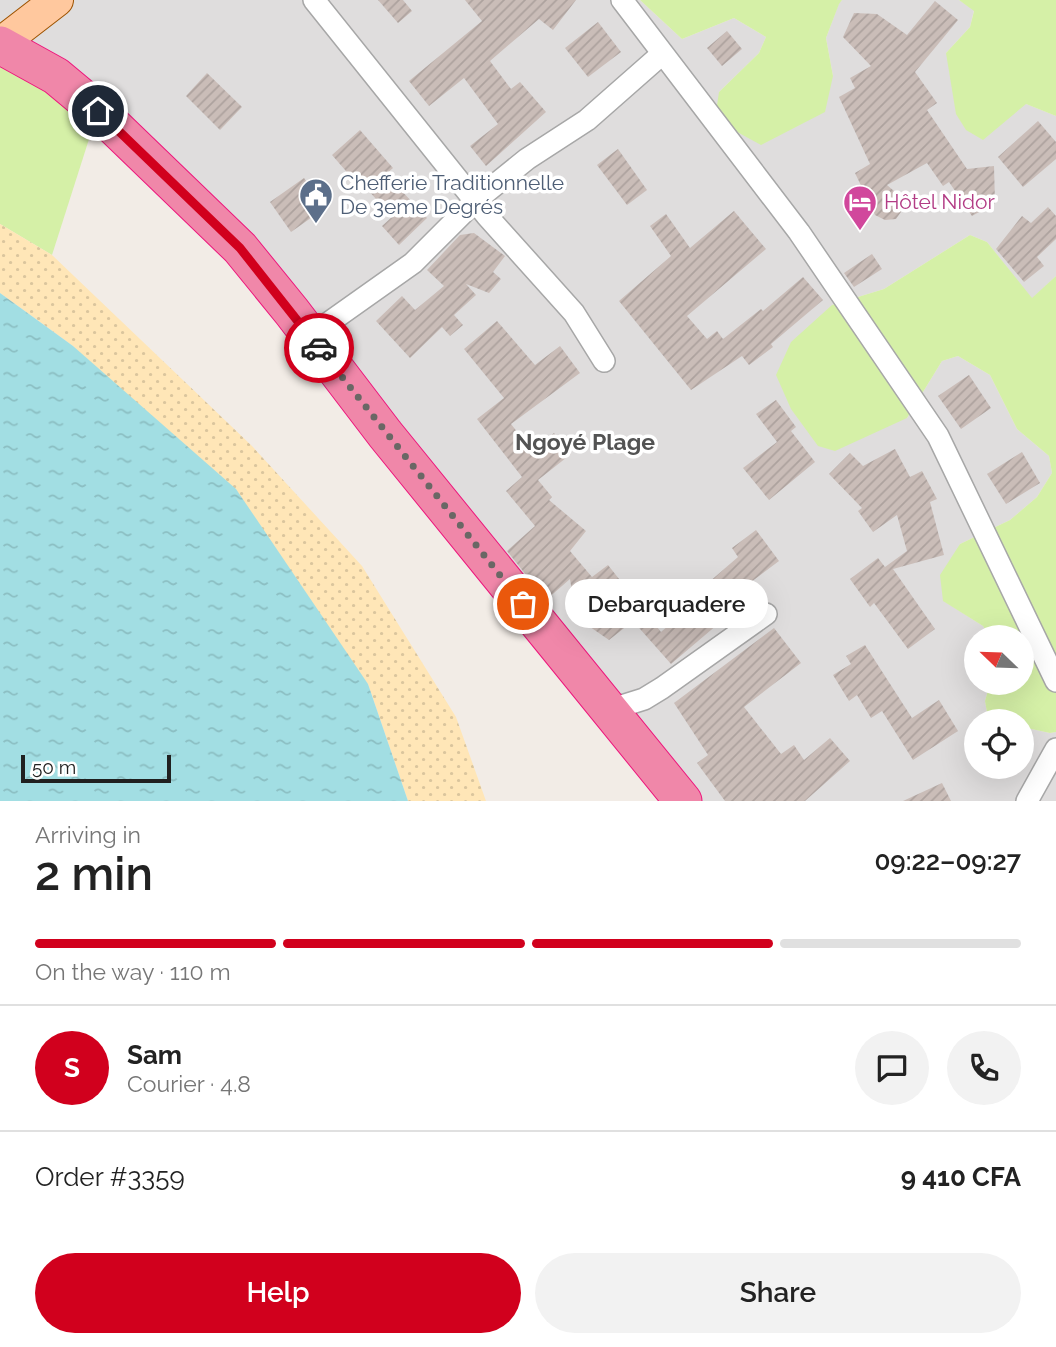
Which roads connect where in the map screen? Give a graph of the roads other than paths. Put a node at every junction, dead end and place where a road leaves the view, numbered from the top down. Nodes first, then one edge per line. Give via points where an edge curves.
1 (57, 0) edge
2 (314, 0) edge
3 (622, 0) edge
4 (0, 45) edge
5 (663, 54) junction
6 (475, 201) junction
7 (310, 336) junction
8 (604, 361) dead end
9 (766, 614) dead end
10 (1056, 681) edge
11 (609, 710) junction
12 (1056, 749) edge
13 (683, 801) edge
14 (1027, 801) edge

1 - 4 main road
2 - 6 street
3 - 5 street
4 - 7 highway via 56,76 98,111 240,248
5 - 6 street via 587,120 527,159
5 - 10 street via 799,232 938,436
6 - 7 street via 413,263
6 - 8 street via 574,313
7 - 11 highway
9 - 11 street via 662,688
11 - 13 highway
12 - 14 street

